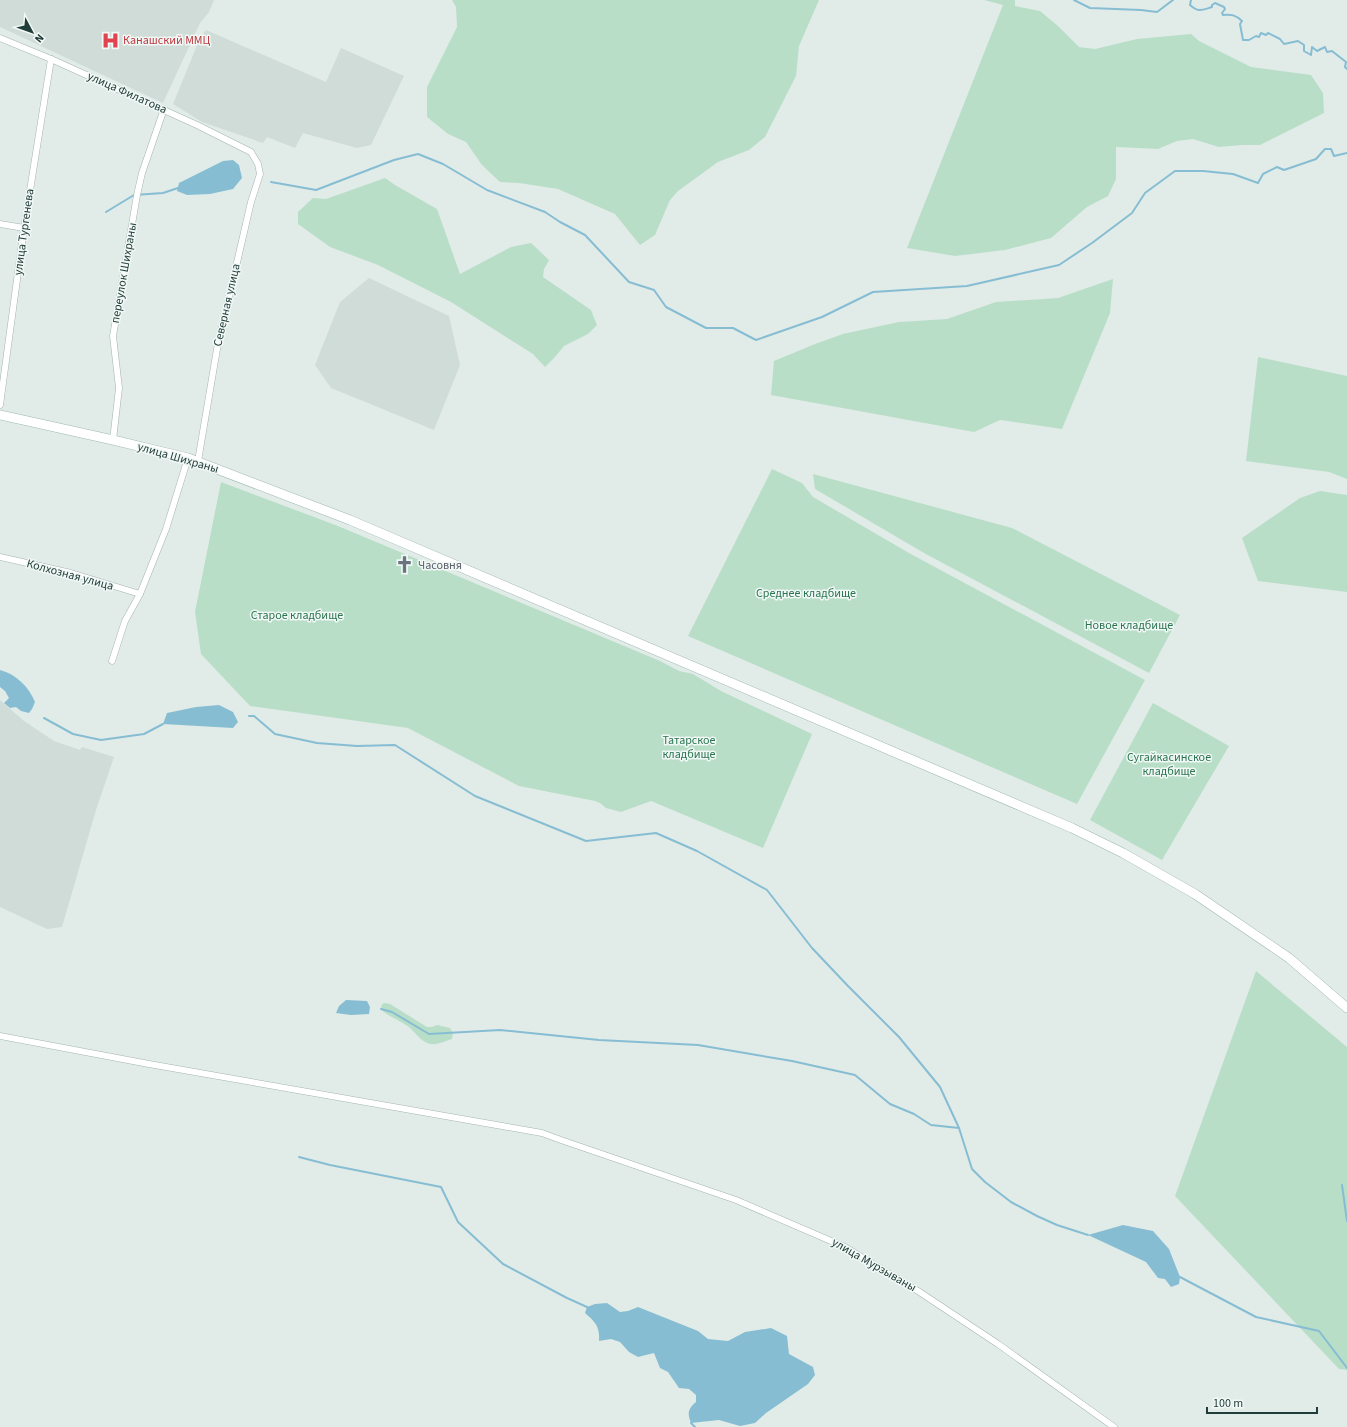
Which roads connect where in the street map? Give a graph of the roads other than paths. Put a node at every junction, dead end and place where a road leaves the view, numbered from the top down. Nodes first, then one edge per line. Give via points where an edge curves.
1 (0, 38) edge
2 (51, 59) junction
3 (164, 109) junction
4 (252, 152) joint
5 (0, 224) edge
6 (24, 228) junction
7 (0, 405) edge
8 (0, 415) edge
9 (113, 440) junction
10 (188, 458) junction
11 (198, 462) junction
12 (0, 557) edge
13 (140, 594) junction
14 (112, 660) dead end
15 (1347, 1008) edge
16 (0, 1036) edge
17 (1114, 1427) edge

1 - 2 street, улица Филатова
2 - 3 street, улица Филатова
2 - 6 street, улица Тургенева
3 - 4 street, улица Филатова
3 - 9 street, переулок Шихраны via 142,172 113,336 119,388
4 - 11 street, Северная улица via 260,174 251,202 217,349
5 - 6 street
6 - 7 street, улица Тургенева
8 - 9 street, улица Шихраны
9 - 10 street, улица Шихраны
10 - 11 street, улица Шихраны
10 - 13 street via 166,529
11 - 15 street, улица Шихраны via 350,520 1072,828 1123,853 1195,894 1266,941
12 - 13 street, Колхозная улица via 71,573
13 - 14 street via 125,621
16 - 17 street, улица Мурзываны via 542,1133 736,1200 845,1247 918,1290

